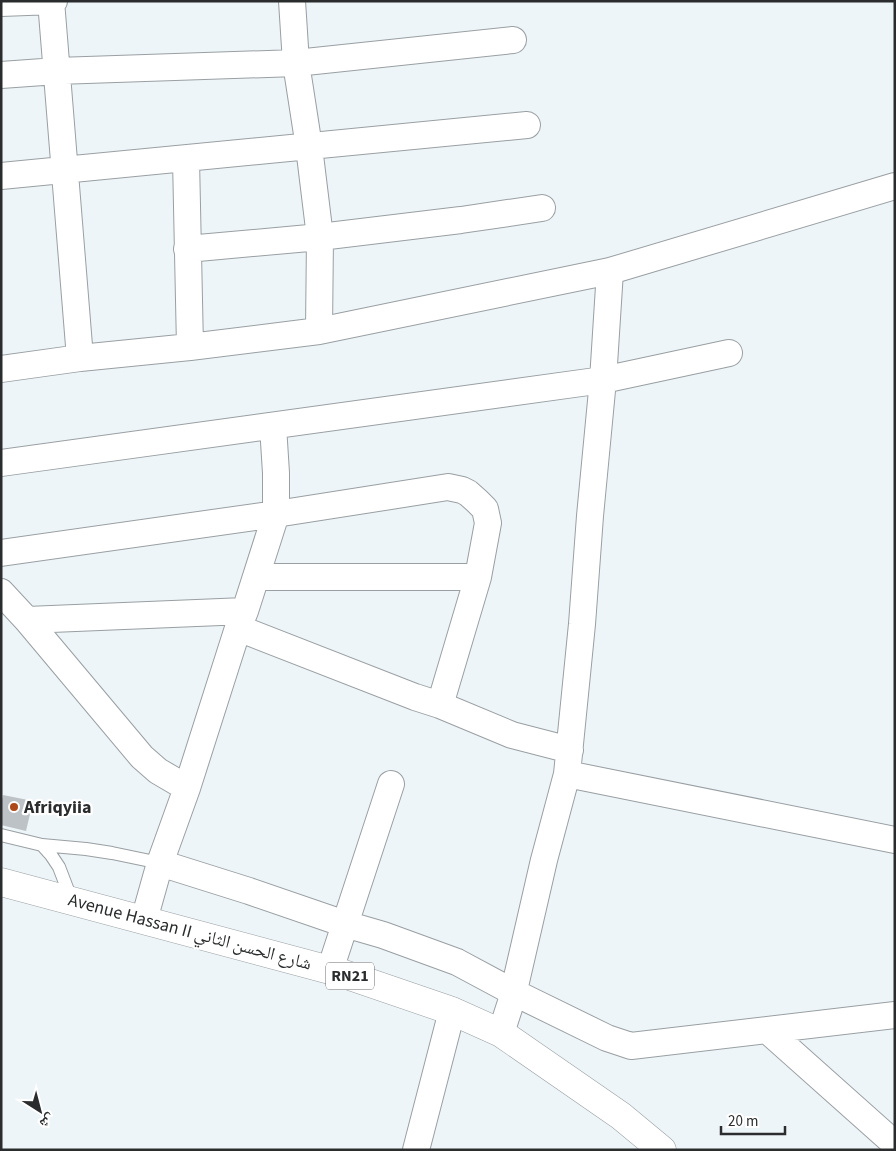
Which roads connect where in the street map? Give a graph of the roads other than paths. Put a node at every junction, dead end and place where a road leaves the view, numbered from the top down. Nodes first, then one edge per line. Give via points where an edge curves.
1 (52, 1) edge
2 (292, 1) edge
3 (1, 3) edge
4 (513, 40) dead end
5 (296, 63) junction
6 (57, 71) junction
7 (1, 75) edge
8 (527, 125) dead end
9 (309, 147) junction
10 (186, 159) junction
11 (65, 171) junction
12 (1, 176) edge
13 (895, 186) edge
14 (542, 208) dead end
15 (320, 237) junction
16 (187, 249) junction
17 (610, 271) junction
18 (319, 331) junction
19 (190, 347) junction
20 (729, 352) dead end
21 (80, 358) junction
22 (1, 369) edge
23 (603, 380) junction
24 (273, 426) junction
25 (1, 463) edge
26 (276, 514) junction
27 (1, 552) edge
28 (256, 577) junction
29 (478, 577) junction
30 (1, 592) edge
31 (242, 619) junction
32 (27, 620) junction
33 (440, 705) junction
34 (568, 762) junction
35 (391, 784) dead end
36 (187, 788) junction
37 (1, 835) edge
38 (895, 840) edge
39 (42, 845) junction
40 (160, 863) junction
41 (1, 882) edge
42 (72, 901) junction
43 (144, 920) junction
44 (345, 924) junction
45 (330, 970) junction
46 (513, 992) junction
47 (452, 1011) junction
48 (895, 1015) edge
49 (767, 1030) junction
50 (501, 1033) junction
51 (895, 1144) edge
52 (416, 1150) edge
53 (662, 1150) edge

1 - 3 street
1 - 6 street
2 - 5 street
4 - 5 street
5 - 6 street
5 - 9 street
6 - 7 street
6 - 11 street
8 - 9 street
9 - 10 street
9 - 15 street
10 - 11 street
10 - 16 street
11 - 12 street
11 - 21 street
13 - 17 street
14 - 15 street
15 - 16 street
15 - 18 street
16 - 19 street
17 - 18 street
17 - 23 street
18 - 19 street
19 - 21 street
20 - 23 street
21 - 22 street
23 - 24 street
23 - 34 street
24 - 25 street
24 - 26 street
26 - 27 street
26 - 28 street
26 - 29 street via 448,487 462,490 485,509 488,523
28 - 29 street
28 - 31 street
29 - 33 street
30 - 32 street
31 - 32 street
31 - 33 street via 415,697
31 - 36 street
32 - 36 street via 142,757
33 - 34 street
34 - 38 street
34 - 46 street
35 - 44 street
36 - 40 street
37 - 39 lane
39 - 40 lane via 94,850
39 - 42 lane via 59,868
40 - 43 street
40 - 44 street
41 - 42 main road, Avenue Hassan II شارع الحسن الثاني / RN21
42 - 43 main road, Avenue Hassan II شارع الحسن الثاني / RN21
43 - 45 main road, Avenue Hassan II شارع الحسن الثاني / RN21
44 - 45 street
44 - 46 street via 457,962
45 - 47 main road, Avenue Hassan II شارع الحسن الثاني / RN21
46 - 49 street via 630,1046
46 - 50 street
47 - 50 main road, Avenue Hassan II شارع الحسن الثاني / RN21
47 - 52 street
48 - 49 street
49 - 51 street
50 - 53 main road, Avenue Hassan II شارع الحسن الثاني / RN21 via 614,1111

